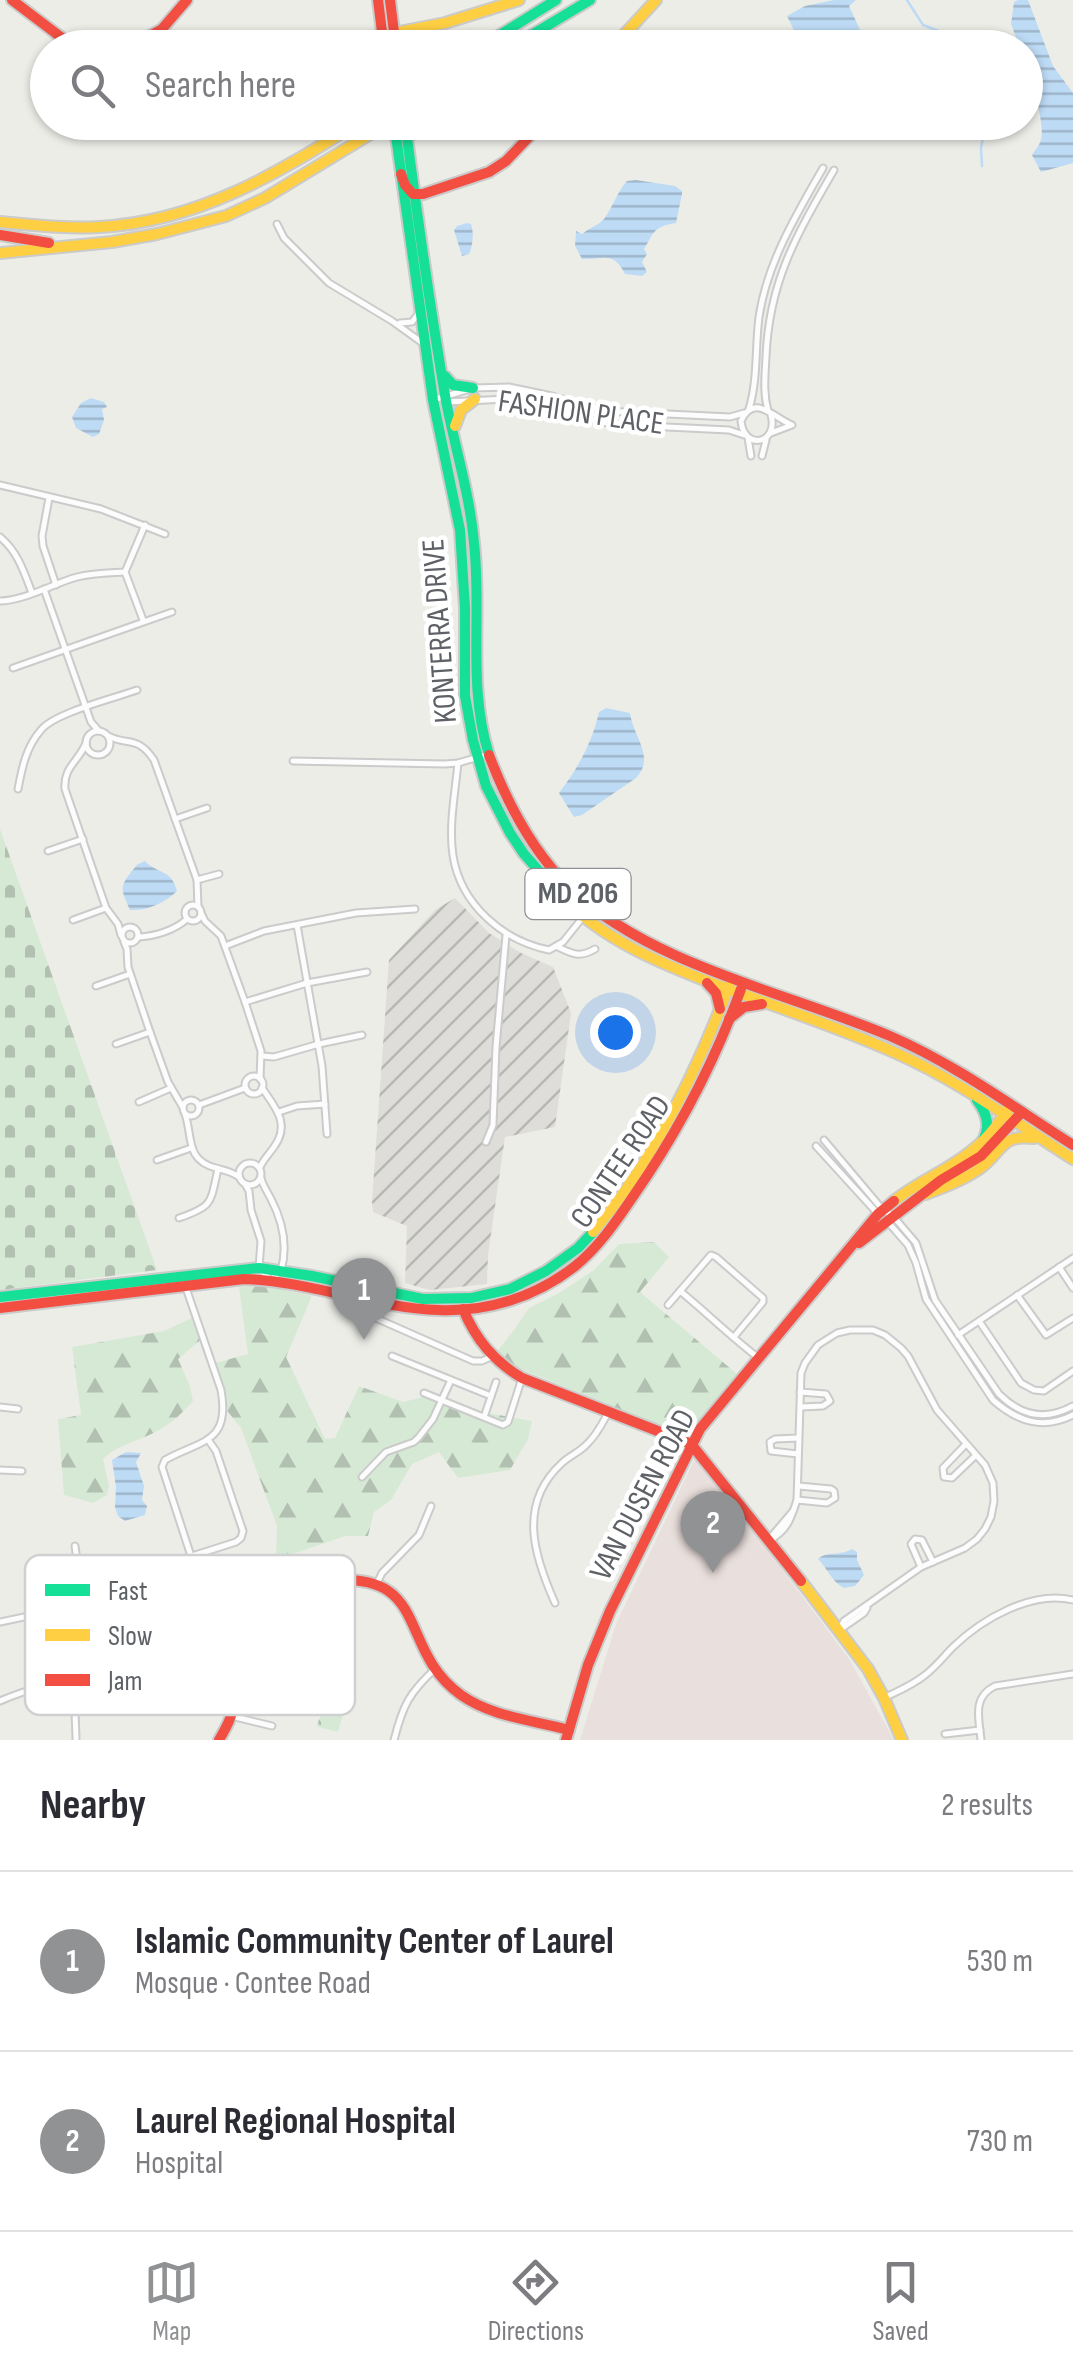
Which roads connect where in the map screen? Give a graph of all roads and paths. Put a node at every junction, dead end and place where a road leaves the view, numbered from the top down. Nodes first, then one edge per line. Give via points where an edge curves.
1 (12, 0) edge
2 (187, 0) edge
3 (378, 0) edge
4 (390, 0) edge
5 (519, 0) edge
6 (556, 0) edge
7 (590, 0) edge
8 (656, 0) edge
9 (52, 30) edge
10 (162, 30) edge
11 (382, 30) edge
12 (394, 30) edge
13 (409, 30) edge
14 (508, 30) edge
15 (540, 30) edge
16 (628, 30) edge
17 (330, 140) edge
18 (362, 140) edge
19 (402, 140) edge
20 (404, 140) edge
21 (526, 140) edge
22 (824, 168) dead end
23 (834, 170) dead end
24 (401, 174) junction
25 (413, 194) junction
26 (0, 222) edge
27 (277, 224) dead end
28 (57, 228) junction
29 (4, 238) edge
30 (68, 246) junction
31 (0, 253) edge
32 (420, 311) junction
33 (392, 321) junction
34 (425, 345) junction
35 (440, 365) junction
36 (474, 394) junction
37 (446, 399) junction
38 (433, 400) junction
39 (747, 411) junction
40 (770, 413) junction
41 (454, 433) junction
42 (769, 435) junction
43 (746, 436) junction
44 (750, 456) dead end
45 (762, 456) dead end
46 (0, 485) edge
47 (49, 498) junction
48 (145, 525) junction
49 (165, 534) dead end
50 (0, 537) edge
51 (125, 572) junction
52 (56, 584) junction
53 (44, 589) junction
54 (32, 594) junction
55 (0, 601) edge
56 (172, 612) dead end
57 (144, 621) junction
58 (65, 650) junction
59 (13, 668) dead end
60 (137, 690) dead end
61 (86, 708) junction
62 (91, 722) junction
63 (99, 731) junction
64 (90, 733) junction
65 (108, 736) junction
66 (116, 740) junction
67 (110, 745) junction
68 (86, 752) junction
69 (483, 755) junction
70 (293, 761) dead end
71 (458, 763) junction
72 (18, 789) dead end
73 (207, 808) dead end
74 (175, 819) junction
75 (83, 839) junction
76 (48, 851) dead end
77 (219, 874) dead end
78 (198, 880) junction
79 (591, 907) junction
80 (106, 908) junction
81 (415, 909) dead end
82 (198, 913) junction
83 (583, 918) junction
84 (187, 919) junction
85 (72, 920) dead end
86 (118, 924) junction
87 (297, 925) junction
88 (128, 927) junction
89 (506, 935) junction
90 (136, 940) junction
91 (124, 942) junction
92 (225, 946) junction
93 (558, 947) junction
94 (594, 950) dead end
95 (368, 972) dead end
96 (130, 974) junction
97 (738, 979) junction
98 (705, 981) junction
99 (307, 984) junction
100 (96, 986) dead end
101 (733, 992) junction
102 (245, 1002) junction
103 (765, 1003) junction
104 (720, 1009) junction
105 (730, 1019) junction
106 (150, 1032) junction
107 (362, 1035) dead end
108 (116, 1044) dead end
109 (318, 1044) junction
110 (262, 1056) junction
111 (257, 1078) junction
112 (171, 1088) junction
113 (245, 1088) junction
114 (262, 1092) junction
115 (973, 1094) junction
116 (178, 1096) junction
117 (188, 1100) junction
118 (139, 1102) dead end
119 (324, 1104) junction
120 (199, 1105) junction
121 (182, 1106) junction
122 (1008, 1110) junction
123 (280, 1112) junction
124 (189, 1115) junction
125 (1019, 1117) junction
126 (328, 1134) dead end
127 (824, 1140) dead end
128 (486, 1142) dead end
129 (1046, 1142) junction
130 (981, 1144) junction
131 (1073, 1145) edge
132 (816, 1146) dead end
133 (191, 1148) junction
134 (1073, 1159) edge
135 (157, 1160) dead end
136 (842, 1160) junction
137 (259, 1164) junction
138 (835, 1166) junction
139 (241, 1167) junction
140 (218, 1169) junction
141 (227, 1170) junction
142 (240, 1178) junction
143 (261, 1178) junction
144 (245, 1184) junction
145 (926, 1194) junction
146 (885, 1215) junction
147 (179, 1218) dead end
148 (1073, 1258) edge
149 (1059, 1267) junction
150 (260, 1268) junction
151 (281, 1271) junction
152 (271, 1280) junction
153 (185, 1285) junction
154 (1073, 1288) edge
155 (680, 1291) junction
156 (1017, 1296) junction
157 (0, 1297) edge
158 (462, 1305) junction
159 (668, 1305) dead end
160 (0, 1308) edge
161 (353, 1308) dead end
162 (484, 1308) junction
163 (979, 1321) junction
164 (1072, 1322) edge
165 (959, 1335) junction
166 (475, 1336) junction
167 (734, 1337) junction
168 (952, 1340) junction
169 (392, 1356) dead end
170 (492, 1357) junction
171 (760, 1359) junction
172 (1073, 1371) edge
173 (522, 1378) junction
174 (452, 1380) junction
175 (496, 1382) dead end
176 (800, 1392) junction
177 (424, 1393) dead end
178 (491, 1396) junction
179 (442, 1400) junction
180 (1073, 1406) edge
181 (0, 1407) edge
182 (800, 1407) junction
183 (18, 1409) dead end
184 (609, 1411) junction
185 (1073, 1415) edge
186 (484, 1417) junction
187 (798, 1438) junction
188 (209, 1441) junction
189 (691, 1444) junction
190 (966, 1444) junction
191 (798, 1454) junction
192 (976, 1455) junction
193 (0, 1470) edge
194 (22, 1472) dead end
195 (362, 1477) dead end
196 (799, 1486) junction
197 (797, 1500) junction
198 (431, 1506) dead end
199 (770, 1540) junction
200 (76, 1546) dead end
201 (77, 1555) edge
202 (191, 1555) edge
203 (194, 1555) edge
204 (933, 1562) junction
205 (921, 1567) junction
206 (355, 1581) edge
207 (377, 1583) junction
208 (1073, 1600) edge
209 (556, 1603) dead end
210 (25, 1617) edge
211 (0, 1622) edge
212 (839, 1630) junction
213 (436, 1668) junction
214 (1073, 1674) edge
215 (25, 1691) edge
216 (884, 1698) junction
217 (0, 1701) edge
218 (77, 1715) edge
219 (232, 1716) joint
220 (272, 1726) dead end
221 (980, 1730) junction
222 (945, 1734) dead end
223 (568, 1735) edge
224 (76, 1740) edge
225 (219, 1740) edge
226 (394, 1740) edge
227 (902, 1740) edge
228 (981, 1740) edge

1 - 9 main road
2 - 10 main road
3 - 11 main road
4 - 12 main road
5 - 13 main road
6 - 14 main road
7 - 15 main road
8 - 16 main road
17 - 28 main road via 276,174 199,208 118,226
18 - 30 main road via 226,216
19 - 24 main road, KONTERRA DRIVE / MD 206
20 - 25 main road, KONTERRA DRIVE / MD 206
21 - 25 main road via 489,172
22 - 39 street via 766,286
23 - 40 street via 776,286 766,342 764,396
24 - 25 main road
24 - 32 main road, KONTERRA DRIVE / MD 206
25 - 35 main road, KONTERRA DRIVE / MD 206
26 - 28 main road
27 - 33 street via 326,279
28 - 29 main road
29 - 30 main road
30 - 31 main road
32 - 33 street via 409,323
32 - 34 main road, KONTERRA DRIVE / MD 206
33 - 34 street
34 - 38 main road, KONTERRA DRIVE / MD 206
35 - 36 main road via 453,385
35 - 37 main road, KONTERRA DRIVE / MD 206
36 - 37 street, FASHION PLACE
36 - 39 street, FASHION PLACE via 486,386 605,410 730,417
36 - 41 main road via 459,412
36 - 43 street, FASHION PLACE via 600,422
37 - 38 street, FASHION PLACE
37 - 41 main road, KONTERRA DRIVE / MD 206
38 - 69 main road, KONTERRA DRIVE / MD 206 via 460,530 465,696
39 - 40 street
39 - 43 street via 740,421
40 - 42 street
40 - 42 street via 792,424
41 - 69 main road, KONTERRA DRIVE / MD 206 via 476,562
42 - 43 street
42 - 45 street
43 - 44 street
46 - 47 street
47 - 48 street
47 - 52 street via 42,536
48 - 49 street
48 - 51 street
50 - 54 street via 20,562
51 - 52 street
51 - 57 street
52 - 53 street
53 - 54 street
53 - 58 street
54 - 55 street
56 - 57 street
57 - 58 street
58 - 59 street
58 - 61 street
60 - 61 street
61 - 62 street
61 - 72 street via 40,731
62 - 63 street
62 - 64 street
63 - 64 street
63 - 65 street
64 - 68 street
65 - 66 street
65 - 67 street
66 - 67 street
66 - 74 street via 135,742 150,754
67 - 68 street via 103,754
68 - 75 street via 69,766 64,784
69 - 71 street
69 - 79 main road, KONTERRA DRIVE / MD 206 via 522,828
69 - 83 main road, KONTERRA DRIVE / MD 206 via 486,786 510,834
70 - 71 street
71 - 89 street via 454,870 468,899
73 - 74 street
74 - 78 street
75 - 76 street
75 - 80 street
77 - 78 street
78 - 82 street
79 - 83 street
79 - 97 main road, KONTERRA DRIVE / MD 206 via 673,955
80 - 85 street
80 - 86 street
81 - 87 street
82 - 84 street
82 - 84 street via 185,910
82 - 92 street
83 - 93 street
83 - 98 main road, KONTERRA DRIVE / MD 206 via 638,953
84 - 90 street
86 - 88 street
86 - 91 street
87 - 92 street
87 - 99 street
88 - 90 street via 136,930
88 - 91 street
89 - 93 street via 544,950
89 - 128 street via 493,1125
90 - 91 street
91 - 96 street
92 - 102 street
93 - 94 street via 578,956
95 - 99 street
96 - 100 street
96 - 106 street
97 - 101 main road, CONTEE ROAD
97 - 122 main road, KONTERRA DRIVE / MD 206 via 934,1056
98 - 101 main road, KONTERRA DRIVE / MD 206
98 - 104 main road
99 - 102 street
99 - 109 street
101 - 103 main road, KONTERRA DRIVE / MD 206
101 - 104 main road, CONTEE ROAD
101 - 105 main road, CONTEE ROAD
102 - 110 street
103 - 105 main road via 744,1007
103 - 115 main road, KONTERRA DRIVE / MD 206 via 895,1052
104 - 158 main road, CONTEE ROAD via 677,1107 601,1224 536,1277
105 - 162 main road, CONTEE ROAD via 682,1121 608,1233 551,1282
106 - 108 street
106 - 112 street
107 - 109 street
109 - 110 street
109 - 119 street
110 - 111 street
111 - 113 street via 246,1080
111 - 114 street
112 - 116 street
112 - 118 street
113 - 114 street
113 - 120 street
114 - 123 street
115 - 122 main road, KONTERRA DRIVE / MD 206
115 - 130 main road via 988,1117
116 - 117 street
116 - 121 street
117 - 120 street
117 - 121 street
119 - 123 street
119 - 126 street
120 - 124 street
121 - 124 street
122 - 125 main road, KONTERRA DRIVE / MD 206
122 - 130 main road, VAN DUSEN ROAD
123 - 137 street via 281,1135
124 - 133 street
125 - 129 main road, KONTERRA DRIVE / MD 206
125 - 131 main road, KONTERRA DRIVE / MD 206
125 - 145 main road, VAN DUSEN ROAD via 981,1156
127 - 136 street
129 - 134 main road, KONTERRA DRIVE / MD 206
129 - 145 main road via 1010,1139 970,1175
130 - 146 main road, VAN DUSEN ROAD via 912,1187
132 - 138 street
133 - 135 street
133 - 140 street via 202,1163
136 - 138 street
136 - 146 street
137 - 139 street
137 - 143 street
138 - 146 street
139 - 141 street
139 - 142 street
140 - 141 street
140 - 147 street via 208,1204
141 - 142 street
142 - 144 street
143 - 144 street
143 - 151 street via 283,1230
144 - 150 street
145 - 146 main road, VAN DUSEN ROAD
146 - 165 street via 916,1244 934,1300
146 - 168 street via 913,1254 926,1299
146 - 171 main road, VAN DUSEN ROAD
148 - 149 street
149 - 154 street
149 - 156 street
150 - 151 main road, CONTEE ROAD
150 - 152 street
150 - 157 main road, CONTEE ROAD
151 - 152 street
151 - 158 main road, CONTEE ROAD
152 - 153 main road, CONTEE ROAD
152 - 158 main road, CONTEE ROAD via 399,1306
153 - 160 main road, CONTEE ROAD
153 - 188 street via 224,1407
155 - 159 street
155 - 167 street
155 - 167 street via 714,1256 762,1296
156 - 163 street
156 - 164 street via 1046,1334
158 - 162 main road, CONTEE ROAD
158 - 166 main road
161 - 170 street via 473,1360
162 - 166 main road
163 - 165 street
163 - 172 street via 1022,1384 1044,1391
165 - 168 street
165 - 180 street via 1011,1406 1042,1416
166 - 170 main road
167 - 171 street
168 - 185 street via 1007,1412 1040,1424
169 - 174 street
170 - 173 main road
171 - 189 main road, VAN DUSEN ROAD
173 - 184 main road
173 - 186 street via 508,1422
174 - 178 street
174 - 179 street
175 - 178 street
176 - 182 street
176 - 182 street via 826,1394 830,1401
176 - 190 street via 804,1363 818,1346 837,1333 873,1330 908,1356 937,1410
177 - 179 street
178 - 186 street
179 - 186 street
179 - 195 street via 420,1437 386,1452
181 - 183 street
182 - 187 street
184 - 189 main road
184 - 209 street via 587,1444 548,1480 533,1514 538,1558
187 - 191 street
187 - 191 street via 775,1439 769,1447
188 - 202 street via 162,1467
188 - 203 street via 243,1531 236,1542
189 - 199 main road
189 - 223 main road, VAN DUSEN ROAD via 610,1611
190 - 192 street
190 - 192 street via 943,1468 944,1478 950,1480
191 - 196 street
192 - 204 street via 995,1495 986,1529 965,1548
193 - 194 street
196 - 197 street
196 - 197 street via 831,1489 835,1498
197 - 199 street via 788,1526
198 - 207 street via 419,1535
199 - 212 main road
200 - 201 street
204 - 205 street
204 - 205 street via 915,1539
205 - 212 street
206 - 207 main road
207 - 213 main road via 403,1608
208 - 216 street via 1050,1596 1010,1610
210 - 211 street
212 - 216 main road
213 - 223 main road via 468,1700
213 - 226 street via 404,1707
214 - 221 street via 989,1688 979,1701
215 - 217 street
216 - 227 main road
218 - 224 street
219 - 220 street
219 - 225 main road
221 - 222 street
221 - 228 street

